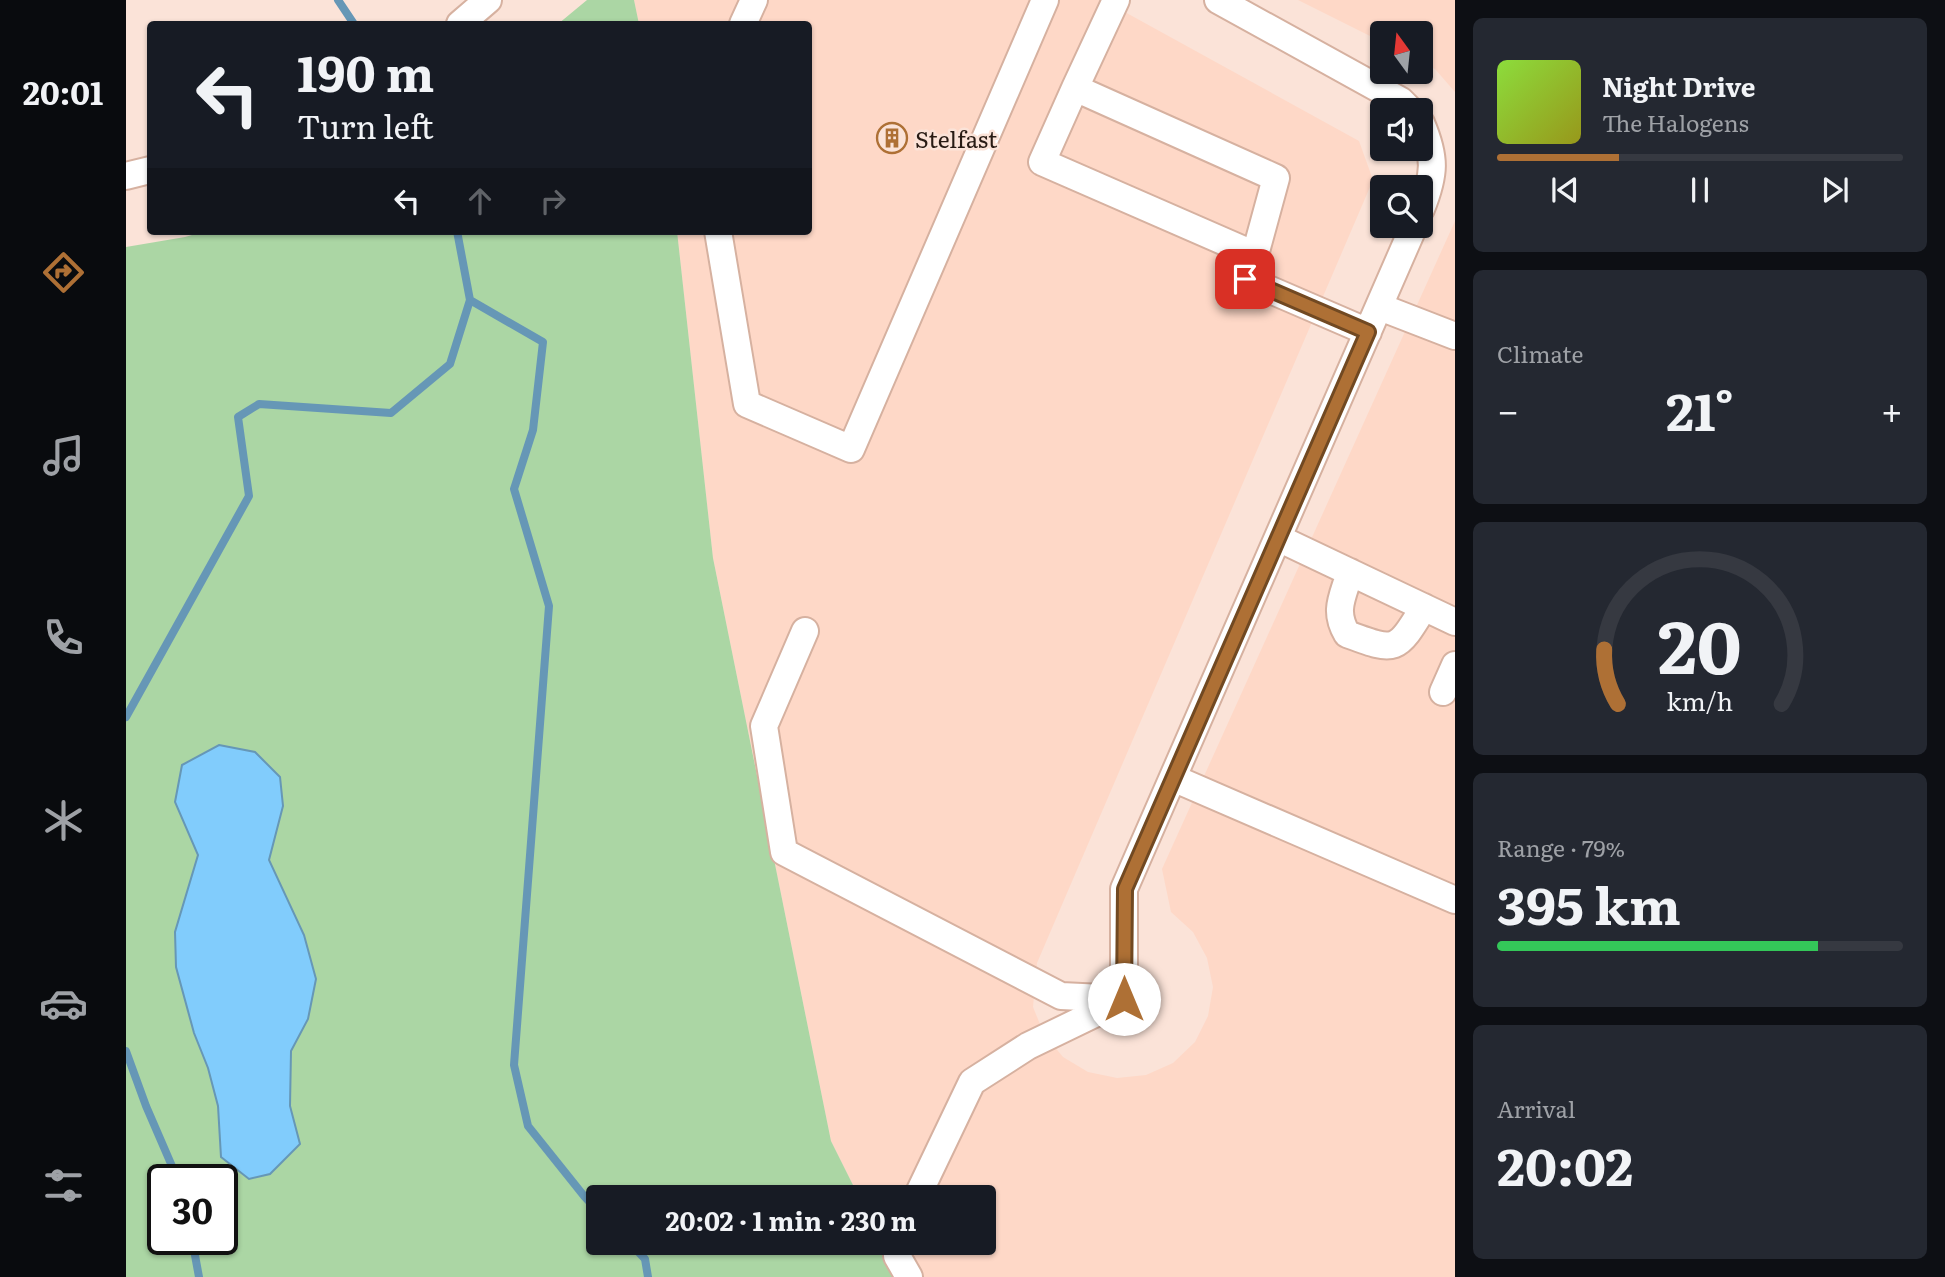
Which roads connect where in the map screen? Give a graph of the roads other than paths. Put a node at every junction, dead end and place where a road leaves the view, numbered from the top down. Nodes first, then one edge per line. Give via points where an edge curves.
1 (488, 0) edge
2 (754, 0) edge
3 (1045, 0) edge
4 (1116, 0) edge
5 (1219, 0) edge
6 (464, 21) edge
7 (744, 21) edge
8 (1075, 88) junction
9 (1396, 98) edge
10 (147, 171) edge
11 (126, 176) edge
12 (720, 235) edge
13 (1409, 238) edge
14 (1255, 255) junction
15 (1380, 307) junction
16 (1368, 332) junction
17 (1455, 336) edge
18 (1278, 538) junction
19 (1350, 572) junction
20 (1424, 607) junction
21 (1455, 622) edge
22 (805, 631) dead end
23 (1455, 665) edge
24 (1443, 692) dead end
25 (1173, 778) junction
26 (1455, 900) edge
27 (1124, 999) junction
28 (923, 1185) edge
29 (897, 1255) edge
30 (909, 1277) edge

1 - 6 street
2 - 7 street
3 - 12 street via 851,449 747,404
4 - 8 street
5 - 9 street
8 - 14 street via 1276,178
8 - 14 street via 1042,162
10 - 11 street
13 - 15 street
14 - 16 street via 1245,279
15 - 16 street
15 - 17 street
16 - 18 street
18 - 19 street
18 - 25 street
19 - 20 street
19 - 20 street via 1338,613 1347,634 1382,647 1397,644
20 - 21 street
22 - 27 street via 764,726 785,852 1061,996
23 - 24 street
25 - 26 street
25 - 27 street via 1125,889
27 - 28 street via 1028,1046 972,1082
29 - 30 street

